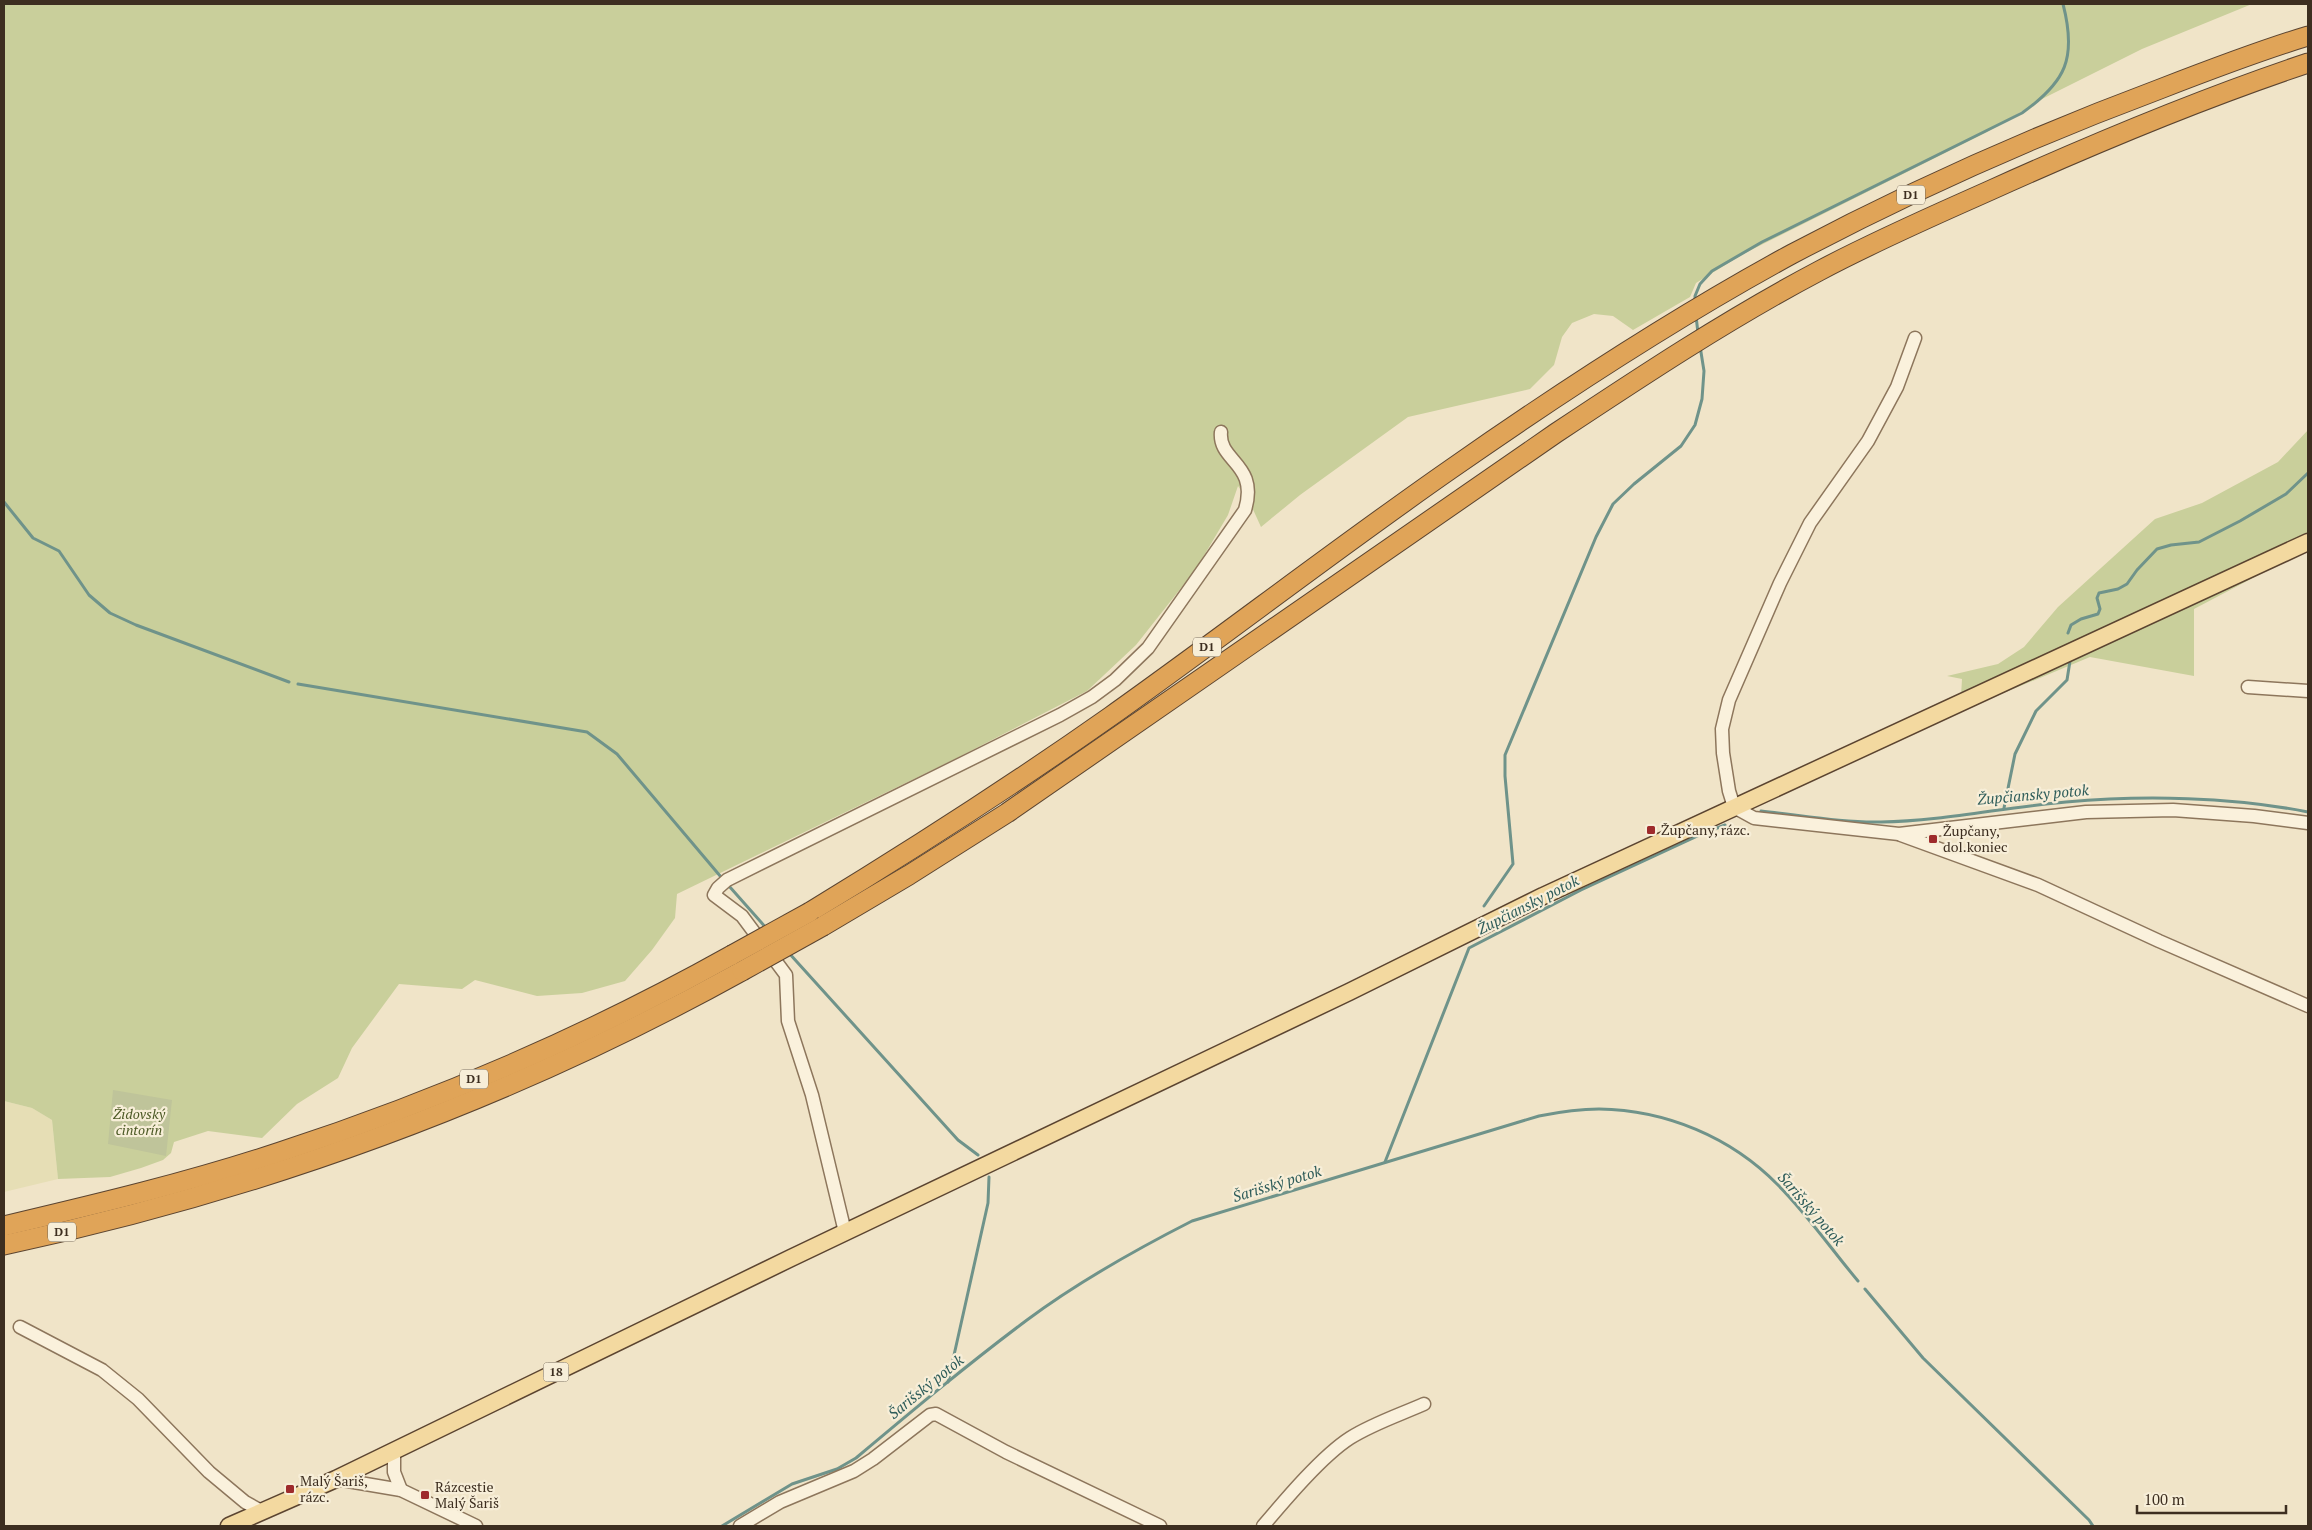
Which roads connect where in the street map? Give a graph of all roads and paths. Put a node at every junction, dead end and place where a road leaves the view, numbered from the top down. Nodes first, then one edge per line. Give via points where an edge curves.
1 (2308, 36) edge
2 (2308, 63) edge
3 (1915, 338) dead end
4 (1221, 432) dead end
5 (2308, 542) edge
6 (2248, 687) dead end
7 (2308, 691) edge
8 (1734, 807) junction
9 (2308, 823) edge
10 (1899, 834) junction
11 (2308, 1006) edge
12 (4, 1226) edge
13 (845, 1232) junction
14 (4, 1245) edge
15 (20, 1327) dead end
16 (1424, 1404) dead end
17 (394, 1451) junction
18 (336, 1479) junction
19 (401, 1490) junction
20 (263, 1512) junction
21 (229, 1526) edge
22 (476, 1526) edge
23 (740, 1526) edge
24 (1160, 1526) edge
25 (1263, 1526) edge

1 - 12 highway, D1, bridge via 2064,126 1966,167 1794,254 1690,313 1451,469 1066,748 896,860 669,990 570,1037 353,1127 205,1175
2 - 14 highway, D1, bridge via 2136,127 1919,221 1819,271 1613,395 1007,813 910,875 680,1005 554,1065 361,1144 216,1192
3 - 8 street via 1897,387 1868,441 1810,522 1729,700 1722,729 1723,753
4 - 13 street via 1222,444 1247,480 1245,510 1176,612 1132,666 1092,697 1060,716 735,876 718,888 714,895 742,916 786,975 788,1021 812,1095
5 - 8 main road, 18
6 - 7 street
8 - 10 street via 1754,818
8 - 13 main road, 18
9 - 10 street via 2173,810 2086,812
10 - 11 street via 2038,885
13 - 17 main road, 18
15 - 20 street via 102,1370 138,1399 209,1472 245,1502
16 - 25 street via 1348,1439
17 - 18 main road, 18
17 - 19 street via 394,1472
18 - 19 street
18 - 20 main road, 18
19 - 22 street
20 - 21 main road, 18
23 - 24 street via 780,1502 854,1471 930,1415 936,1414 1006,1452

